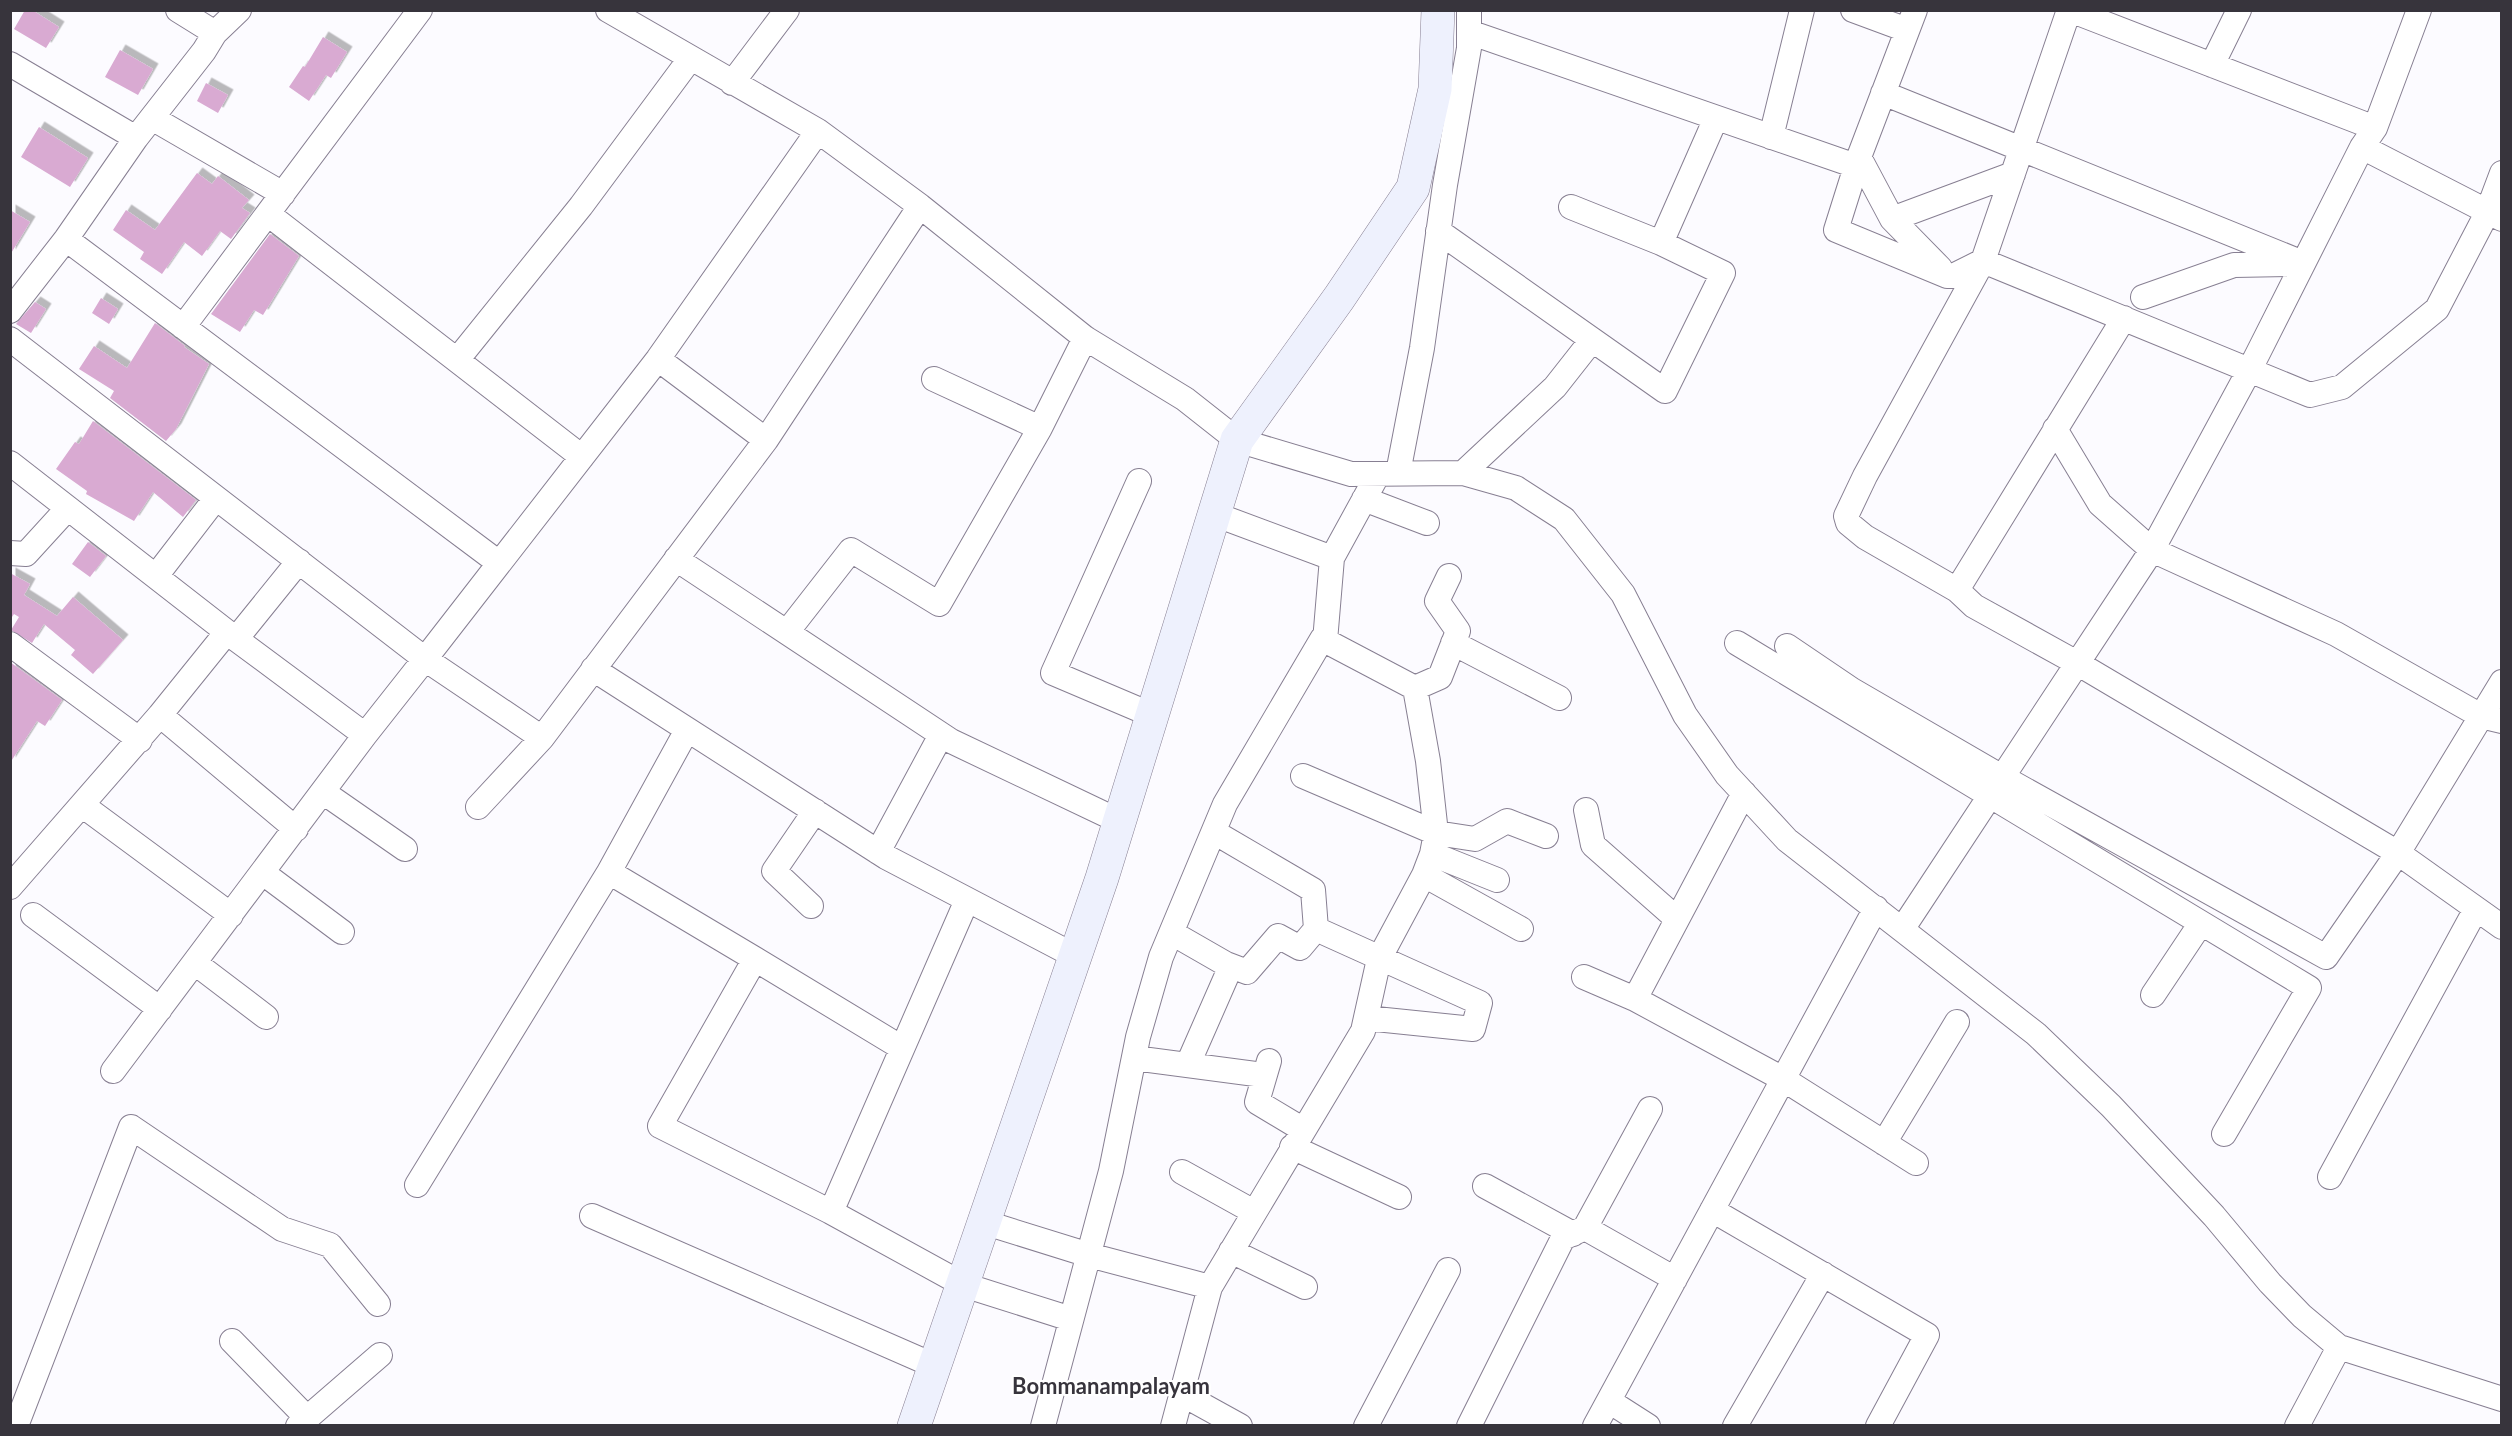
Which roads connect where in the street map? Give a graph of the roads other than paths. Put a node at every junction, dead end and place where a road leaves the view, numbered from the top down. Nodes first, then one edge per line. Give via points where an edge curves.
1 (178, 10) edge
2 (239, 10) edge
3 (420, 10) edge
4 (608, 10) edge
5 (787, 10) edge
6 (1438, 10) edge
7 (1802, 10) edge
8 (1853, 10) edge
9 (2069, 10) edge
10 (2239, 10) edge
11 (2417, 11) edge
12 (1911, 20) edge
13 (1469, 21) edge
14 (215, 33) junction
15 (690, 59) junction
16 (10, 64) edge
17 (2212, 65) junction
18 (732, 83) junction
19 (1883, 93) junction
20 (152, 118) junction
21 (1716, 118) junction
22 (818, 131) junction
23 (1771, 137) junction
24 (2368, 137) junction
25 (136, 138) junction
26 (2021, 149) junction
27 (1859, 157) junction
28 (2502, 173) edge
29 (2013, 174) junction
30 (283, 194) junction
31 (920, 206) junction
32 (1571, 207) dead end
33 (268, 213) junction
34 (2494, 216) edge
35 (1892, 219) junction
36 (1438, 231) junction
37 (66, 239) junction
38 (1661, 243) junction
39 (1983, 261) junction
40 (2303, 263) junction
41 (1947, 276) junction
42 (2143, 297) dead end
43 (10, 311) edge
44 (2124, 318) junction
45 (183, 327) junction
46 (1085, 338) junction
47 (10, 339) edge
48 (1592, 339) junction
49 (658, 359) junction
50 (457, 360) junction
51 (2250, 369) junction
52 (934, 379) dead end
53 (1040, 428) junction
54 (2055, 429) junction
55 (766, 440) junction
56 (1237, 440) junction
57 (582, 457) junction
58 (10, 463) edge
59 (1388, 473) junction
60 (1463, 473) junction
61 (1139, 481) dead end
62 (216, 498) junction
63 (1364, 499) junction
64 (68, 508) junction
65 (1214, 514) junction
66 (1427, 523) dead end
67 (2152, 550) junction
68 (10, 553) edge
69 (1332, 558) junction
70 (676, 559) junction
71 (299, 561) junction
72 (499, 563) junction
73 (156, 576) junction
74 (1449, 576) dead end
75 (1957, 590) junction
76 (787, 632) junction
77 (232, 635) junction
78 (1325, 641) junction
79 (1453, 643) junction
80 (1737, 643) dead end
81 (10, 644) edge
82 (1787, 646) dead end
83 (425, 659) junction
84 (2077, 663) junction
85 (593, 669) junction
86 (2502, 682) edge
87 (1415, 688) junction
88 (1559, 698) dead end
89 (160, 715) junction
90 (1152, 715) junction
91 (2491, 718) edge
92 (687, 730) junction
93 (365, 735) junction
94 (941, 735) junction
95 (542, 738) junction
96 (140, 740) junction
97 (1303, 776) dead end
98 (1996, 786) junction
99 (323, 792) junction
100 (1744, 793) junction
101 (82, 805) junction
102 (478, 807) dead end
103 (1586, 810) dead end
104 (814, 811) junction
105 (1119, 821) junction
106 (296, 829) junction
107 (1214, 832) junction
108 (1546, 836) dead end
109 (405, 849) dead end
110 (878, 852) junction
111 (2398, 853) junction
112 (1431, 854) junction
113 (609, 872) junction
114 (263, 873) junction
115 (1497, 880) dead end
116 (10, 887) edge
117 (967, 900) junction
118 (811, 906) dead end
119 (1876, 908) junction
120 (2476, 909) junction
121 (33, 915) dead end
122 (231, 915) junction
123 (1677, 919) junction
124 (2201, 922) junction
125 (2502, 927) edge
126 (1903, 928) junction
127 (1316, 929) junction
128 (1521, 929) dead end
129 (342, 932) dead end
130 (1172, 933) junction
131 (1075, 957) junction
132 (754, 959) junction
133 (1379, 959) junction
134 (195, 963) junction
135 (1231, 966) junction
136 (1584, 977) dead end
137 (2153, 994) dead end
138 (1635, 999) junction
139 (160, 1009) junction
140 (266, 1017) dead end
141 (1366, 1018) junction
142 (1957, 1022) dead end
143 (902, 1048) junction
144 (1134, 1058) junction
145 (1188, 1064) junction
146 (114, 1071) dead end
147 (1783, 1079) junction
148 (1650, 1109) dead end
149 (2224, 1134) dead end
150 (1297, 1138) junction
151 (1884, 1143) junction
152 (1916, 1163) dead end
153 (1182, 1172) dead end
154 (2330, 1177) dead end
155 (417, 1185) dead end
156 (1485, 1186) dead end
157 (1399, 1197) dead end
158 (1712, 1209) junction
159 (831, 1212) junction
160 (1254, 1212) junction
161 (592, 1216) dead end
162 (983, 1222) junction
163 (1579, 1231) junction
164 (1231, 1251) junction
165 (1089, 1255) junction
166 (1448, 1270) dead end
167 (1823, 1274) junction
168 (1675, 1279) junction
169 (964, 1286) junction
170 (1210, 1287) junction
171 (1305, 1287) dead end
172 (378, 1304) dead end
173 (1071, 1320) junction
174 (232, 1341) dead end
175 (2339, 1347) junction
176 (380, 1355) dead end
177 (935, 1366) junction
178 (1182, 1394) junction
179 (2502, 1399) edge
180 (1609, 1401) junction
181 (302, 1422) edge
182 (16, 1425) edge
183 (914, 1425) edge
184 (1043, 1425) edge
185 (1173, 1425) edge
186 (1240, 1425) edge
187 (1366, 1425) edge
188 (1469, 1425) edge
189 (1596, 1425) edge
190 (1648, 1425) edge
191 (1735, 1425) edge
192 (1878, 1425) edge
193 (2297, 1425) edge

1 - 14 street
2 - 14 street
3 - 30 street
4 - 15 street
5 - 18 street
6 - 56 street via 1435,89 1413,188
7 - 23 street
8 - 12 street
9 - 17 street
9 - 26 street
10 - 17 street
11 - 24 street
12 - 19 street
13 - 21 street
13 - 36 street via 1469,48
14 - 20 street
15 - 18 street
15 - 50 street via 581,206
16 - 25 street
17 - 24 street
18 - 22 street
19 - 26 street
19 - 27 street
20 - 25 street
20 - 30 street
21 - 23 street
21 - 38 street
22 - 31 street
22 - 49 street
23 - 27 street via 1853,165
24 - 34 street
24 - 40 street
25 - 37 street
26 - 29 street
26 - 40 street
27 - 35 street
27 - 41 street via 1836,230
28 - 34 street
29 - 35 street
29 - 39 street
30 - 33 street
31 - 46 street
31 - 55 street
32 - 38 street
33 - 45 street
33 - 50 street
34 - 51 street via 2437,309 2342,387 2310,395
35 - 41 street
36 - 48 street
36 - 59 street via 1422,348
37 - 43 street
37 - 45 street
38 - 48 street via 1723,273 1665,391
39 - 41 street
39 - 44 street
39 - 75 street via 1846,516 1848,523 1865,537
40 - 42 street via 2234,265
40 - 51 street
44 - 51 street
44 - 54 street
45 - 72 street
46 - 53 street
46 - 56 street via 1185,399
47 - 62 street
48 - 60 street via 1555,387
49 - 55 street
49 - 57 street
50 - 57 street
51 - 67 street
52 - 53 street
53 - 76 street via 939,604 851,550
54 - 67 street via 2100,504
54 - 75 street
55 - 70 street
56 - 59 street via 1351,474
56 - 65 street
57 - 72 street
58 - 64 street
59 - 60 street
59 - 63 street
60 - 100 street via 1516,488 1564,519 1623,594 1685,715 1726,775
61 - 90 street via 1053,674
62 - 71 street
62 - 73 street
63 - 66 street
63 - 69 street
64 - 68 street via 26,554
64 - 73 street
65 - 69 street
65 - 90 street
67 - 84 street
67 - 91 street via 2336,634
69 - 78 street
70 - 76 street
70 - 85 street
71 - 77 street
71 - 83 street
72 - 83 street
73 - 77 street
74 - 79 street via 1437,601 1458,631
75 - 84 street via 1974,606
76 - 94 street
77 - 89 street
77 - 93 street
78 - 87 street
78 - 107 street via 1322,639 1231,794
79 - 87 street via 1440,676
79 - 88 street
80 - 98 street
81 - 96 street
82 - 98 street
83 - 93 street
83 - 95 street
84 - 98 street
84 - 111 street
85 - 92 street
85 - 95 street
86 - 91 street
87 - 112 street via 1428,761
89 - 96 street
89 - 106 street
90 - 105 street
91 - 111 street
92 - 104 street
92 - 113 street
93 - 99 street
94 - 105 street
94 - 110 street
95 - 102 street
96 - 101 street
97 - 112 street
98 - 111 street via 2326,957
98 - 124 street
98 - 126 street
99 - 106 street
99 - 109 street
100 - 119 street via 1787,840
100 - 123 street
101 - 116 street
101 - 122 street
103 - 123 street via 1593,845
104 - 110 street
104 - 118 street via 774,871
105 - 131 street
106 - 114 street
107 - 127 street via 1314,890
107 - 130 street
108 - 112 street via 1507,821 1475,839
110 - 117 street
111 - 120 street
112 - 115 street
112 - 128 street
112 - 133 street
113 - 132 street
113 - 155 street
114 - 122 street
114 - 129 street
117 - 131 street
117 - 143 street
119 - 126 street
119 - 147 street
120 - 125 street
120 - 154 street
121 - 139 street
122 - 134 street
123 - 138 street
124 - 137 street
124 - 149 street via 2309,988
126 - 175 street via 2036,1034 2103,1098 2214,1216 2270,1283
127 - 133 street
127 - 135 street via 1300,948 1278,936 1247,972
130 - 135 street
130 - 144 street via 1161,957
131 - 162 street
132 - 143 street
132 - 159 street via 660,1126
133 - 141 street
133 - 141 street via 1480,1003 1473,1029
134 - 139 street
134 - 140 street
135 - 145 street
136 - 138 street
138 - 147 street
139 - 146 street
141 - 150 street via 1363,1031
142 - 151 street
143 - 159 street
144 - 145 street
144 - 165 street via 1112,1171
145 - 150 street via 1266,1068 1257,1102
147 - 151 street
147 - 158 street
148 - 163 street
150 - 157 street
150 - 160 street
151 - 152 street
153 - 160 street
156 - 163 street
158 - 167 street
158 - 168 street
159 - 169 street
160 - 164 street
161 - 177 street
162 - 165 street
162 - 169 street
163 - 168 street
163 - 188 street via 1563,1238
164 - 170 street
164 - 171 street
165 - 170 street
165 - 173 street
166 - 187 street
167 - 191 street
167 - 192 street via 1927,1335
168 - 180 street
169 - 173 street
169 - 177 street
170 - 178 street
172 - 182 street via 330,1245 282,1229 131,1126
173 - 184 street
174 - 181 street
175 - 179 street
175 - 193 street
176 - 181 street
177 - 183 street
178 - 185 street
178 - 186 street
180 - 189 street
180 - 190 street

